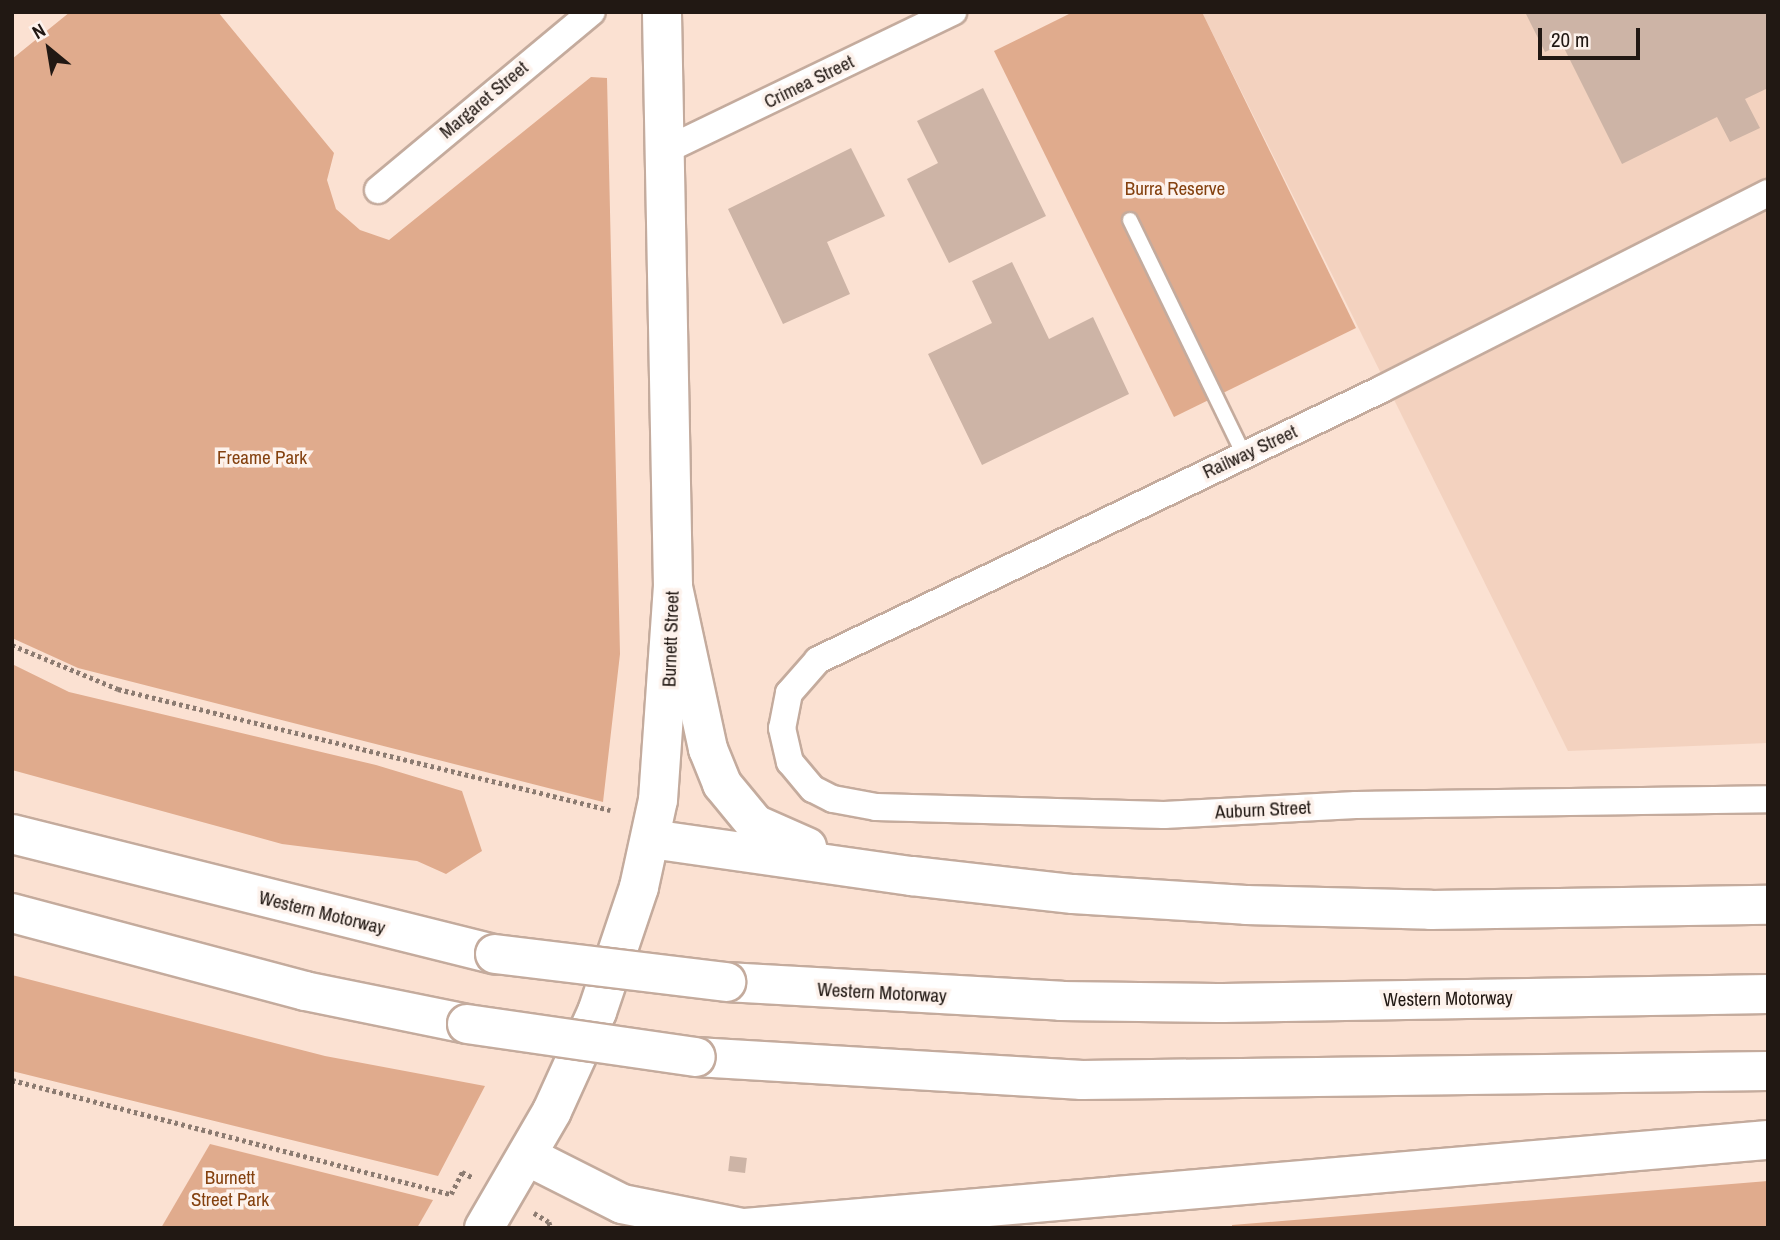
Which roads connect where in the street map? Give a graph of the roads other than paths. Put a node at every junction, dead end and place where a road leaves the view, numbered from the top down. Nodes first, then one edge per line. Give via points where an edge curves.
1 (592, 12) edge
2 (662, 12) edge
3 (953, 12) edge
4 (664, 151) junction
5 (378, 190) dead end
6 (1768, 193) edge
7 (1130, 219) dead end
8 (1244, 454) junction
9 (673, 587) junction
10 (785, 747) joint
11 (1768, 799) edge
12 (12, 834) edge
13 (651, 839) junction
14 (912, 876) junction
15 (1768, 905) edge
16 (12, 913) edge
17 (1768, 994) edge
18 (1768, 1071) edge
19 (1768, 1140) edge
20 (527, 1156) junction
21 (484, 1228) edge
22 (743, 1228) edge

1 - 5 street, Margaret Street
2 - 4 main road, Burnett Street
3 - 4 street, Crimea Street
4 - 9 main road, Burnett Street
6 - 8 street, Railway Street
7 - 8 lane
8 - 10 street, Railway Street via 818,660 789,693 783,713
9 - 13 main road, Burnett Street via 668,699
9 - 14 main road via 708,749 736,804 755,824 786,842
10 - 11 street, Auburn Street via 790,762 813,789 833,799 886,808 1164,815 1356,805
12 - 17 main road, Western Motorway, bridge via 495,954 726,982 1047,1001 1223,1003
13 - 14 main road
13 - 20 main road, Burnett Street via 622,946 597,1012
14 - 15 main road via 1073,894 1246,905 1431,910
16 - 18 main road, bridge via 305,991 467,1024 696,1056 1083,1080
19 - 22 main road
20 - 21 main road, Burnett Street
20 - 22 main road via 622,1204

